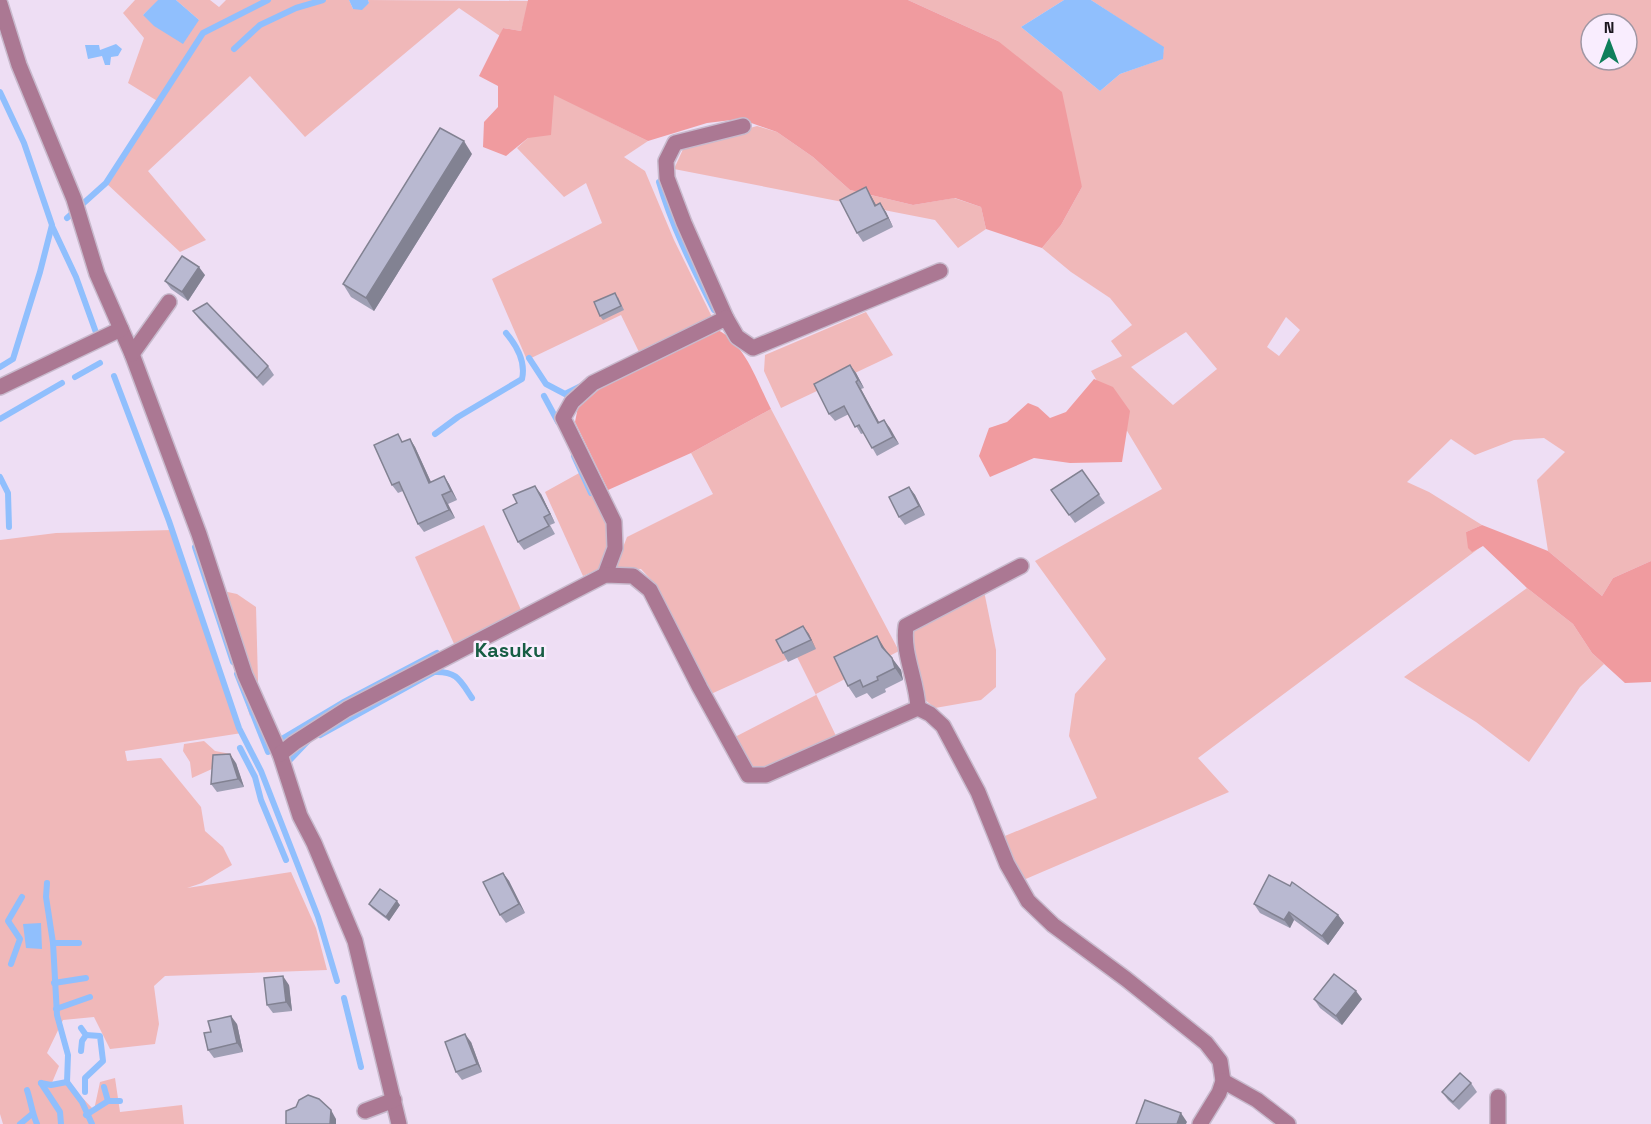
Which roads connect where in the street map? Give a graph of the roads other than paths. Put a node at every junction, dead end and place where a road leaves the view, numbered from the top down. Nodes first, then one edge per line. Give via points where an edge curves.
1 (0, 4) edge
2 (743, 126) dead end
3 (940, 271) dead end
4 (169, 302) dead end
5 (726, 318) junction
6 (121, 329) junction
7 (132, 354) junction
8 (0, 387) edge
9 (1021, 566) dead end
10 (604, 575) junction
11 (918, 708) junction
12 (280, 754) junction
13 (1223, 1081) junction
14 (1498, 1097) dead end
15 (394, 1100) junction
16 (365, 1111) dead end
17 (399, 1124) edge
18 (1200, 1124) edge
19 (1288, 1124) edge
20 (1498, 1124) edge

1 - 6 street via 19,65 74,199 97,274
2 - 5 street via 675,143 666,161 667,178 684,223
3 - 5 street via 753,348 737,337
4 - 7 street
5 - 10 street via 593,383 572,402 563,418 614,522 615,548
6 - 7 street
6 - 8 street
7 - 12 street via 199,534 245,675
9 - 11 street via 906,626 904,642
10 - 11 street via 633,576 650,590 748,775 766,775
10 - 12 street via 347,709
11 - 13 street via 943,726 1028,902 1206,1043 1220,1061
12 - 15 street via 300,816 355,941
13 - 18 street
13 - 19 street
14 - 20 street
15 - 16 street
15 - 17 street

